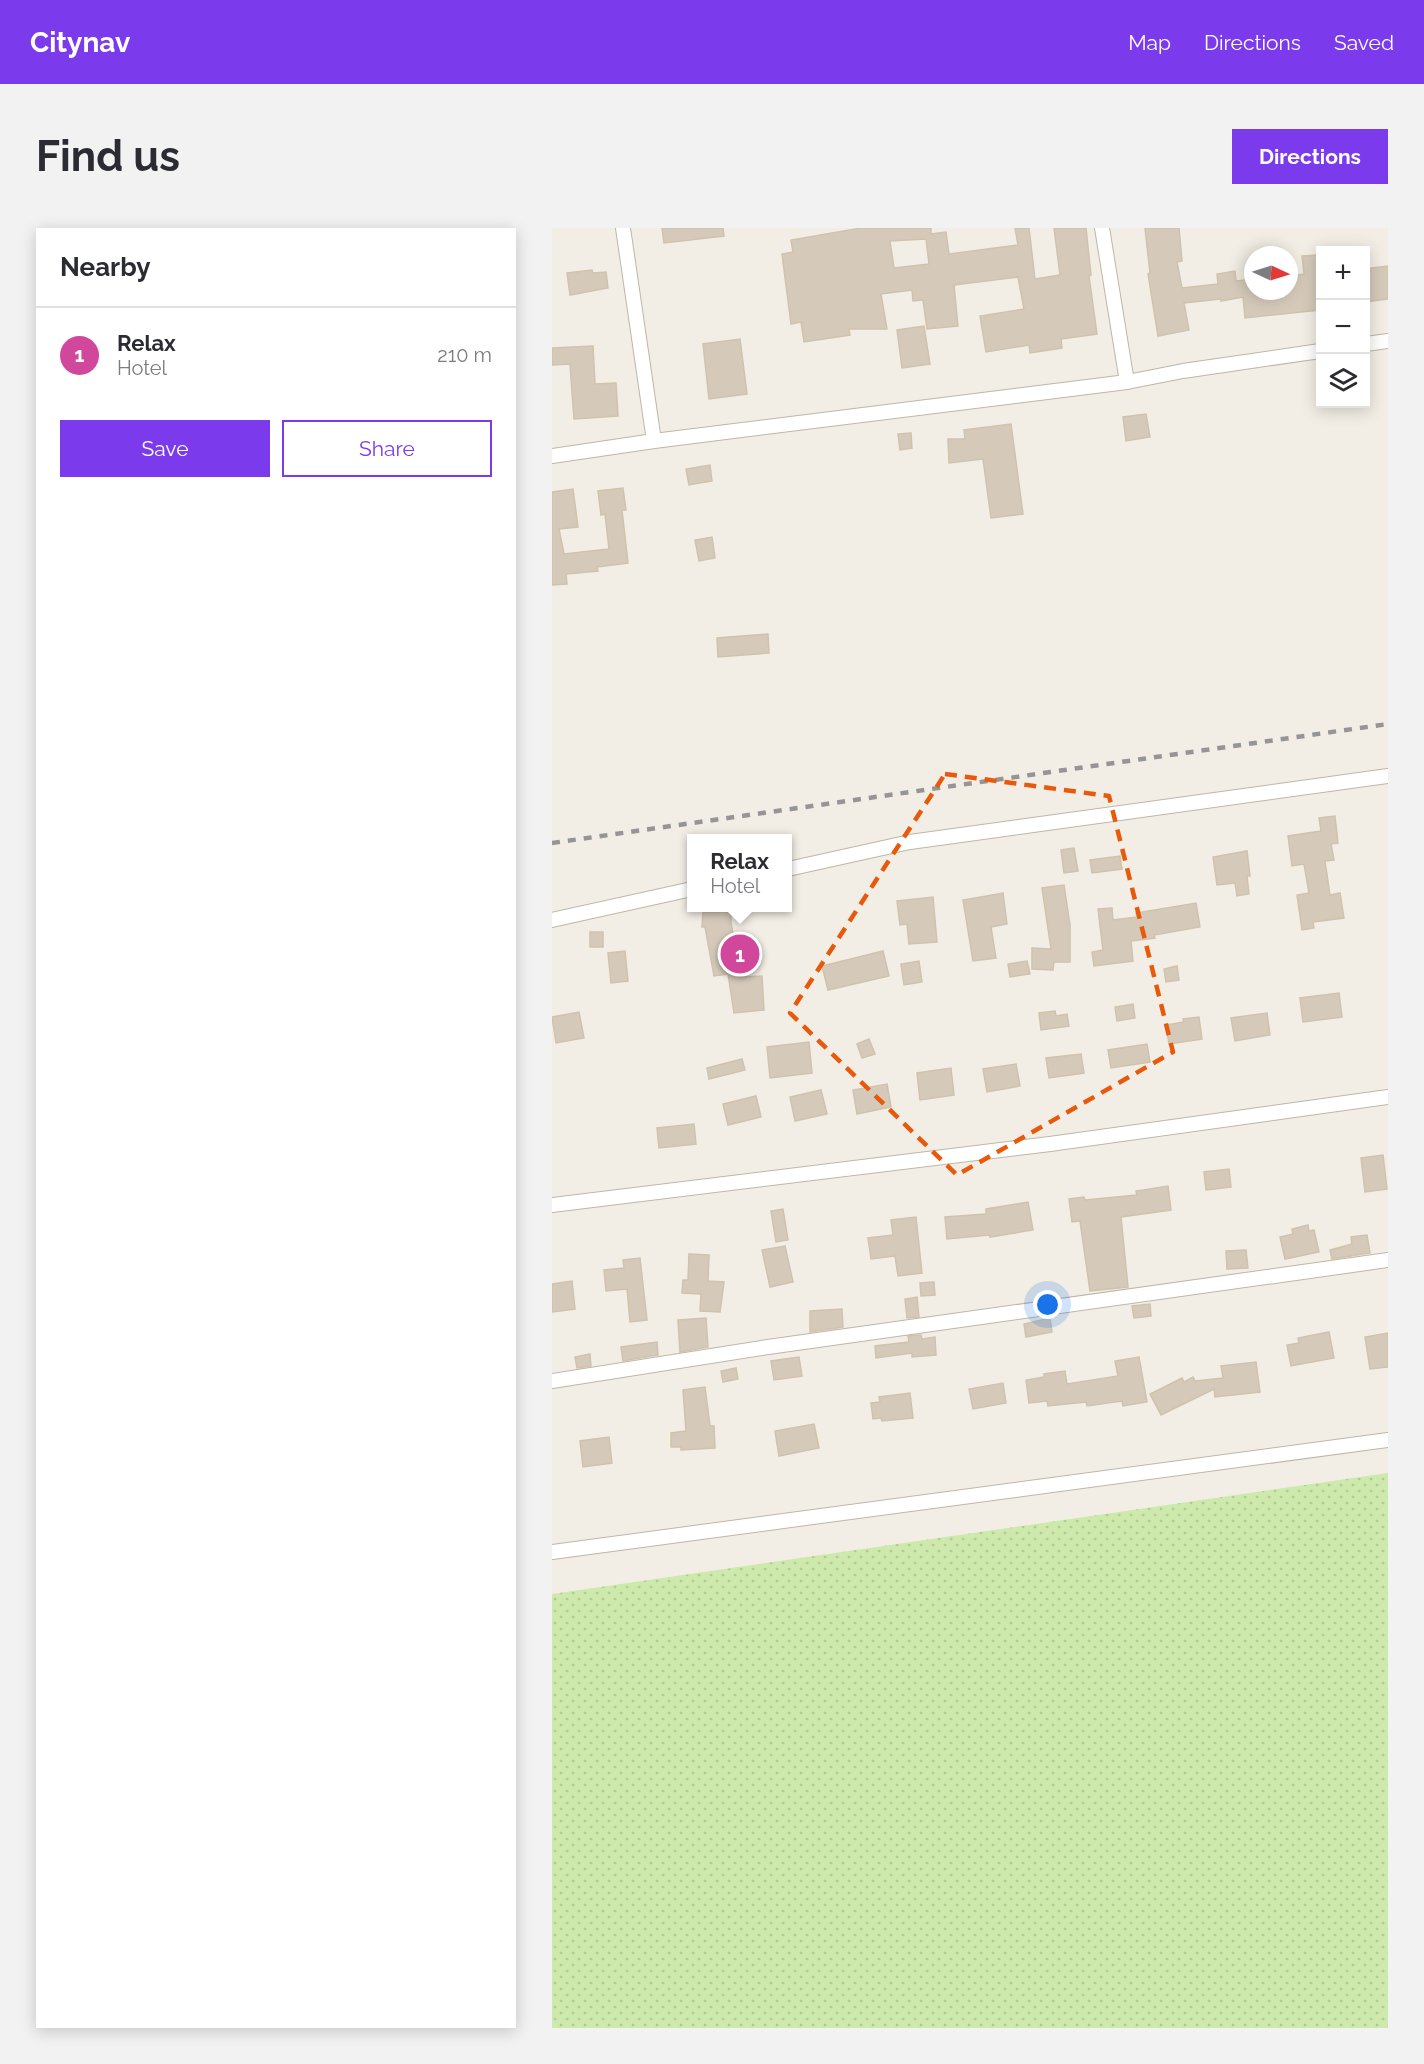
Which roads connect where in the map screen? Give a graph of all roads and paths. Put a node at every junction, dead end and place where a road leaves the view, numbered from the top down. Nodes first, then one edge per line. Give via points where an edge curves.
1 (623, 228) edge
2 (1102, 228) edge
3 (1388, 341) edge
4 (1370, 343) edge
5 (1316, 352) edge
6 (1127, 382) junction
7 (654, 441) junction
8 (552, 456) edge
9 (1388, 776) edge
10 (792, 867) edge
11 (687, 890) edge
12 (552, 920) edge
13 (1388, 1097) edge
14 (552, 1205) edge
15 (1388, 1260) edge
16 (552, 1381) edge
17 (1388, 1440) edge
18 (552, 1552) edge

1 - 7 street
2 - 6 street
3 - 4 street
5 - 6 street
6 - 7 street
7 - 8 street
9 - 10 street via 910,842
11 - 12 street
13 - 14 street
15 - 16 street
17 - 18 street

